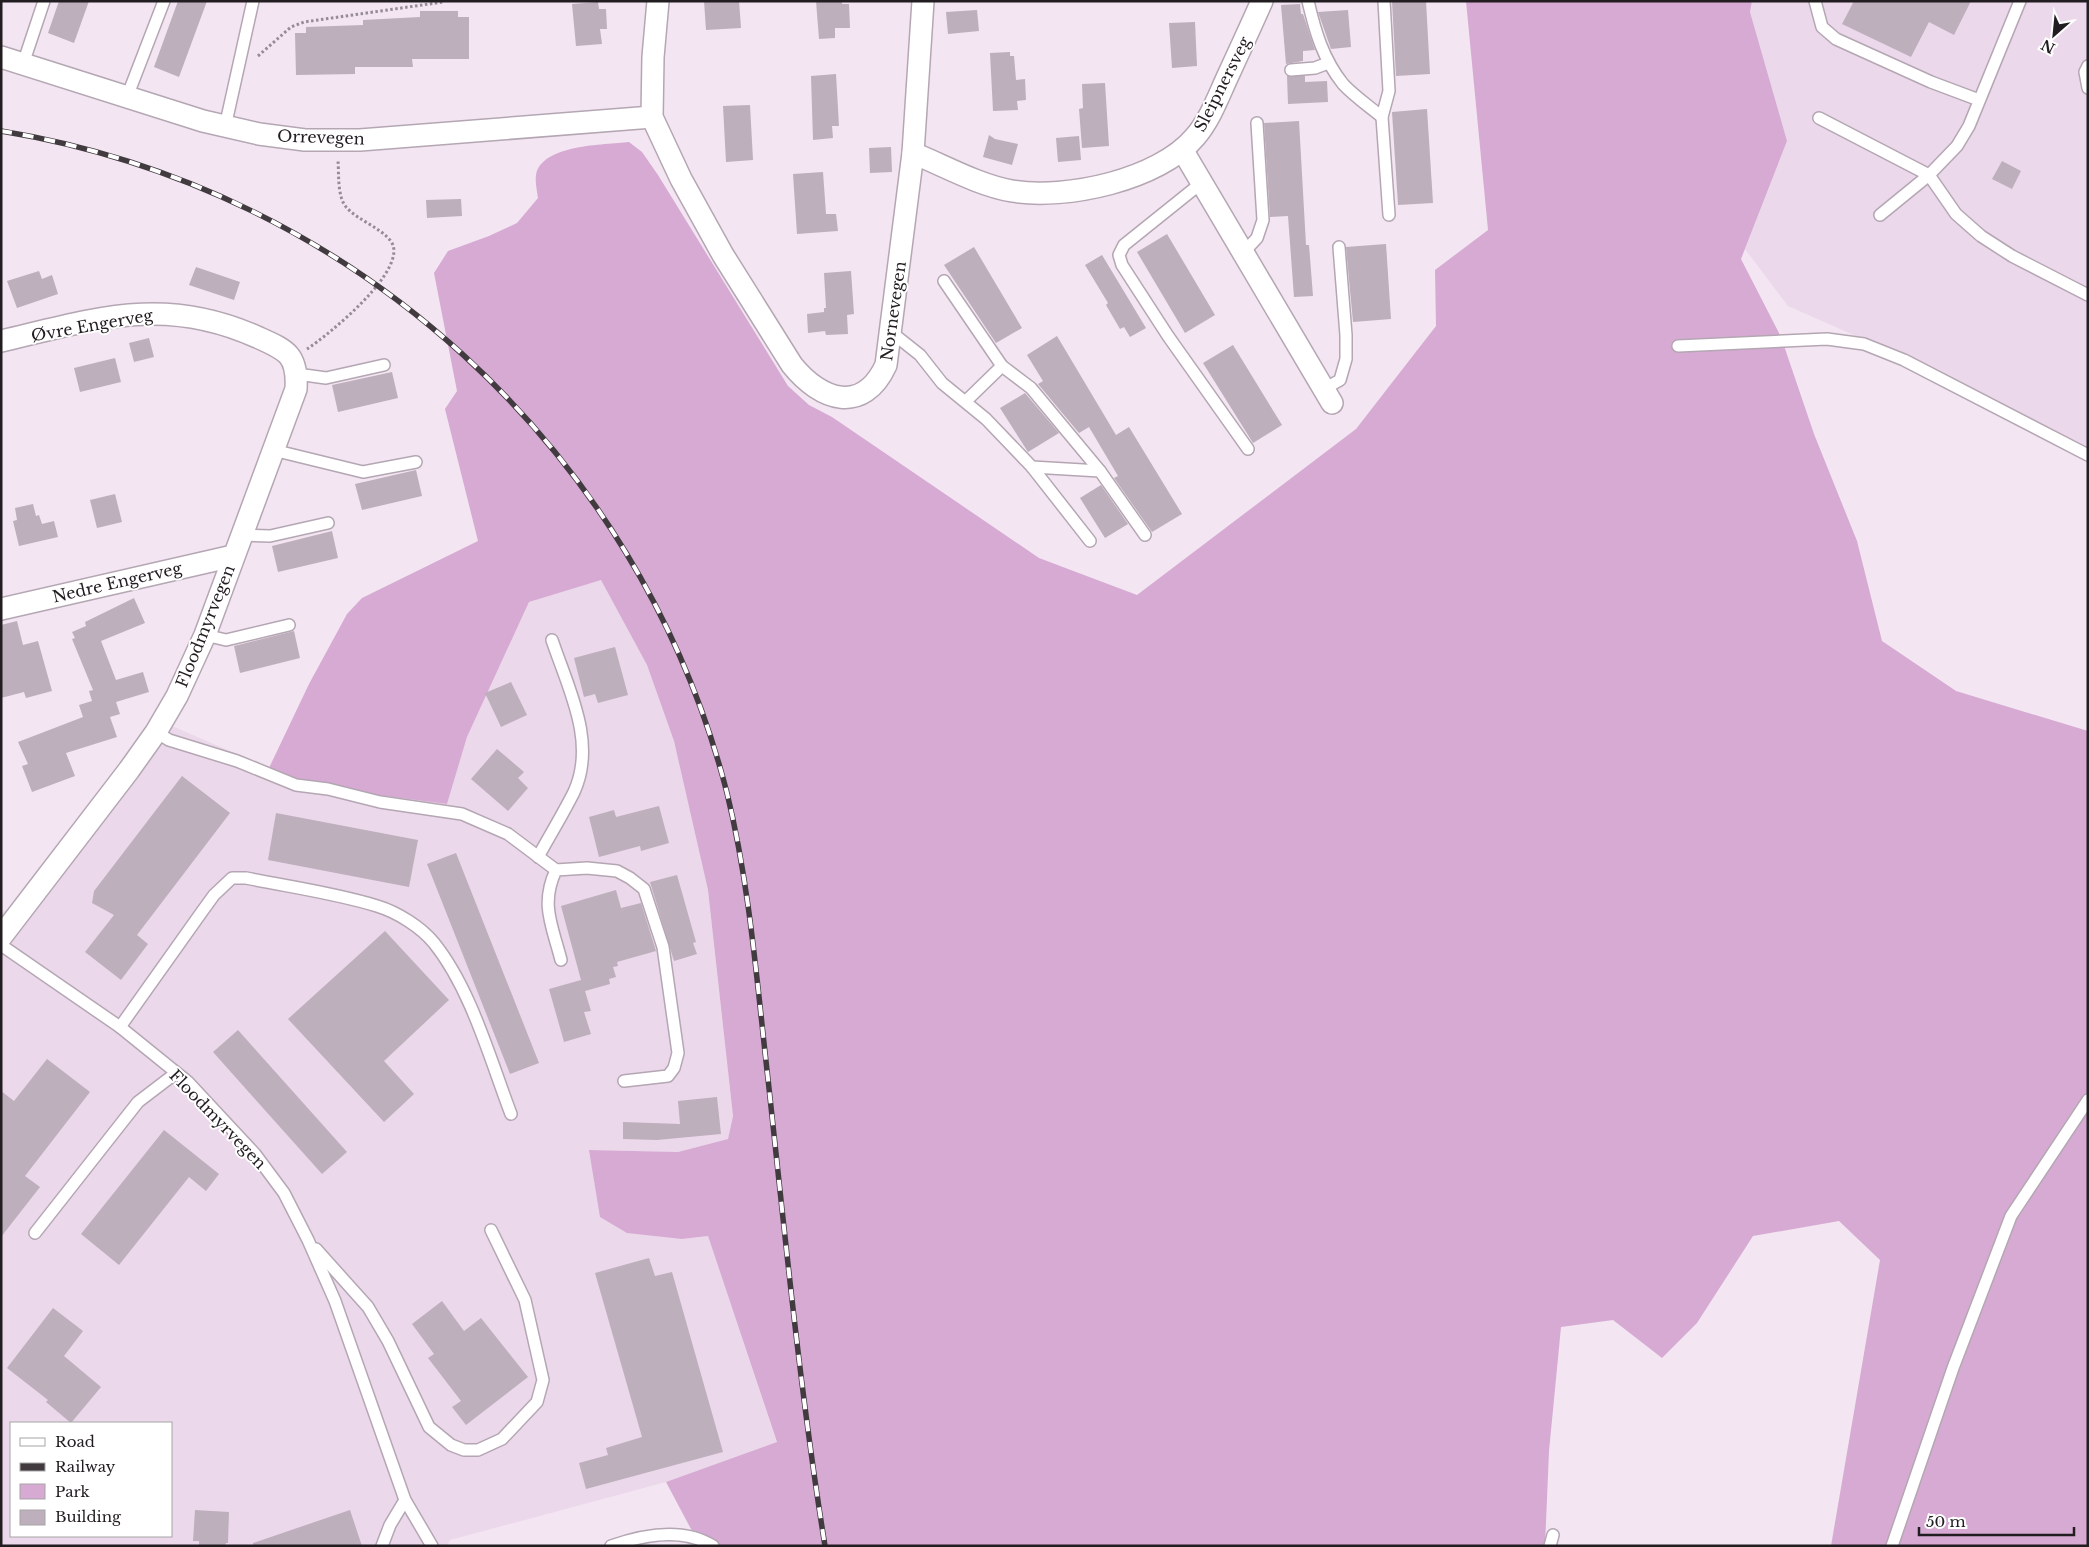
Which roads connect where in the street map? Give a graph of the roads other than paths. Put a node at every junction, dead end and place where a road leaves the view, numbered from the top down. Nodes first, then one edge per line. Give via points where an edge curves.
1 (44, 1) edge
2 (164, 1) edge
3 (253, 1) edge
4 (658, 1) edge
5 (923, 1) edge
6 (1262, 1) edge
7 (1308, 1) edge
8 (1384, 1) edge
9 (1815, 1) edge
10 (2020, 1) edge
11 (1, 56) edge
12 (1328, 63) junction
13 (23, 64) junction
14 (2088, 66) edge
15 (1291, 70) dead end
16 (2088, 88) edge
17 (127, 98) junction
18 (1979, 100) junction
19 (652, 117) junction
20 (1382, 117) junction
21 (1819, 118) dead end
22 (1257, 123) dead end
23 (225, 127) junction
24 (1183, 151) junction
25 (913, 153) junction
26 (1929, 174) junction
27 (1200, 184) junction
28 (1389, 215) dead end
29 (1880, 215) dead end
30 (1339, 247) dead end
31 (1242, 254) junction
32 (944, 281) dead end
33 (2088, 295) edge
34 (891, 332) junction
35 (2, 340) edge
36 (1678, 346) dead end
37 (384, 365) dead end
38 (1002, 366) junction
39 (295, 367) junction
40 (1328, 396) joint
41 (966, 401) junction
42 (1248, 449) dead end
43 (273, 450) junction
44 (2088, 455) edge
45 (416, 462) dead end
46 (1032, 466) junction
47 (1100, 471) junction
48 (328, 523) dead end
49 (241, 535) junction
50 (1144, 535) dead end
51 (1090, 541) dead end
52 (233, 556) junction
53 (1, 609) edge
54 (289, 625) dead end
55 (205, 635) junction
56 (552, 640) dead end
57 (156, 732) junction
58 (538, 856) junction
59 (556, 870) junction
60 (1, 937) edge
61 (1, 945) edge
62 (561, 960) dead end
63 (120, 1027) junction
64 (176, 1072) junction
65 (624, 1081) dead end
66 (2088, 1100) edge
67 (511, 1114) dead end
68 (491, 1230) dead end
69 (35, 1233) dead end
70 (308, 1240) junction
71 (405, 1500) junction
72 (382, 1546) edge
73 (432, 1546) edge
74 (611, 1546) edge
75 (713, 1546) edge
76 (1892, 1546) edge

1 - 13 lane
2 - 17 lane
3 - 23 lane
4 - 19 street
5 - 25 street, Nornevegen
6 - 24 street, Sleipnersveg via 1209,115
7 - 12 lane
8 - 20 lane via 1389,91
9 - 18 lane via 1822,27 1836,39
10 - 18 lane
11 - 13 street, Orrevegen
12 - 15 lane
12 - 20 lane via 1344,85
13 - 17 street, Orrevegen
14 - 16 lane via 2085,72
17 - 23 street, Orrevegen
18 - 26 lane via 1957,146
19 - 23 street, Orrevegen via 337,140 305,140
19 - 34 street, Nornevegen via 681,179 723,255 803,379 830,395 858,396 879,381 886,365
20 - 28 lane
21 - 26 lane
22 - 31 lane via 1263,220 1257,238
24 - 25 street, Sleipnersveg via 1138,173 1100,186 1047,193 1010,191
24 - 27 street
25 - 34 street, Nornevegen
26 - 29 lane
26 - 33 lane via 1956,214 1981,236 2012,256
27 - 31 street
27 - 42 lane via 1124,245 1119,254 1122,265 1168,336
30 - 40 lane via 1346,359 1340,380
31 - 40 street
32 - 38 lane
34 - 41 lane via 920,355 942,383
35 - 39 street, Øvre Engerveg via 148,312 177,314 235,327 281,347
36 - 44 lane via 1827,339 1864,344 1904,360
37 - 39 lane via 326,378
38 - 41 lane
38 - 47 lane via 1031,388
39 - 43 street, Floodmyrvegen via 296,389
41 - 46 lane
43 - 45 lane via 363,472
43 - 49 street, Floodmyrvegen
46 - 47 lane
46 - 51 lane
47 - 50 lane
48 - 49 lane via 270,536
49 - 52 street, Floodmyrvegen
52 - 53 street, Nedre Engerveg
52 - 55 street, Floodmyrvegen
54 - 55 lane via 226,640
55 - 57 street, Floodmyrvegen via 177,696
56 - 58 lane via 582,730 583,757 574,791
57 - 58 lane via 169,740 296,784 380,802 462,814 508,834
57 - 60 street, Floodmyrvegen
58 - 59 lane
59 - 62 lane via 548,887 547,905
59 - 65 lane via 588,868 617,872 630,878 644,889 664,946 678,1053 674,1068 668,1076
61 - 63 lane, Floodmyrvegen
63 - 64 lane, Floodmyrvegen
63 - 67 lane via 210,901 232,878 246,878 378,906 425,933 435,944 467,999
64 - 69 lane via 138,1102
64 - 70 lane, Floodmyrvegen via 255,1154 284,1193
66 - 76 lane via 2011,1216 1953,1368
68 - 70 lane via 525,1300 543,1380 537,1402 525,1415 502,1439 478,1450 464,1450 451,1445 429,1427 368,1307
70 - 71 lane, Floodmyrvegen via 335,1301
71 - 72 lane
71 - 73 lane, Floodmyrvegen
74 - 75 lane via 624,1541 675,1534 702,1539

